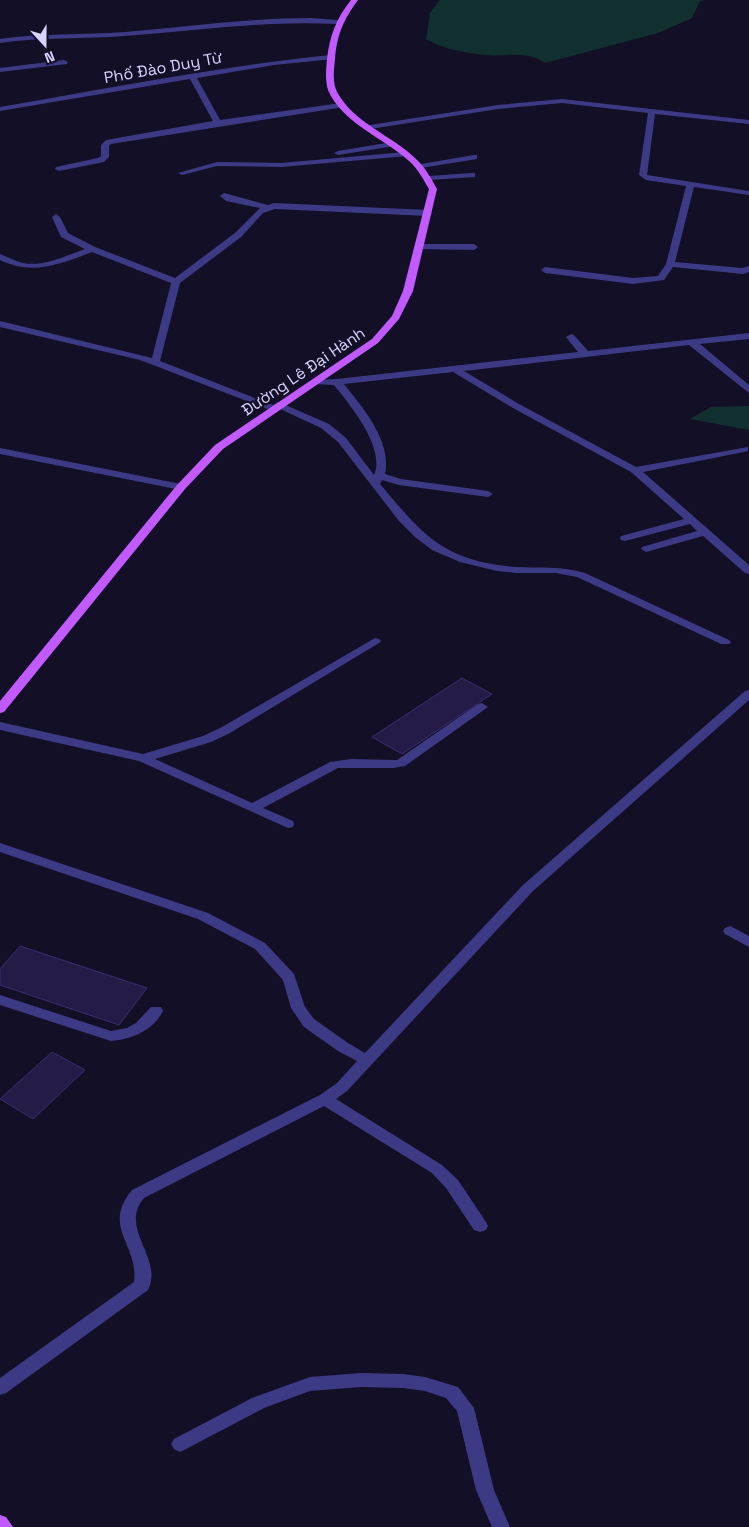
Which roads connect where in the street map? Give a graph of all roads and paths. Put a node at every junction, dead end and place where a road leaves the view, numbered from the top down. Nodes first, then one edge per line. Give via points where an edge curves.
1 (354, 0) edge
2 (337, 22) junction
3 (60, 26) dead end
4 (52, 37) junction
5 (0, 41) edge
6 (331, 56) junction
7 (64, 62) dead end
8 (0, 70) edge
9 (192, 76) junction
10 (342, 105) junction
11 (0, 109) edge
12 (652, 111) junction
13 (749, 122) edge
14 (218, 123) junction
15 (370, 127) junction
16 (392, 144) junction
17 (405, 154) junction
18 (316, 156) dead end
19 (474, 157) dead end
20 (421, 166) junction
21 (59, 168) dead end
22 (182, 173) dead end
23 (472, 175) dead end
24 (429, 178) junction
25 (690, 185) junction
26 (749, 193) edge
27 (224, 196) dead end
28 (265, 208) junction
29 (428, 213) junction
30 (56, 216) dead end
31 (418, 247) junction
32 (474, 247) dead end
33 (92, 249) junction
34 (0, 257) edge
35 (670, 264) junction
36 (545, 270) dead end
37 (749, 270) edge
38 (176, 282) junction
39 (0, 324) edge
40 (749, 336) edge
41 (571, 337) dead end
42 (691, 342) junction
43 (585, 354) junction
44 (155, 363) junction
45 (455, 369) junction
46 (316, 382) junction
47 (337, 382) junction
48 (749, 390) edge
49 (276, 406) junction
50 (744, 449) dead end
51 (0, 451) edge
52 (635, 470) junction
53 (378, 480) junction
54 (181, 487) junction
55 (488, 494) dead end
56 (692, 520) junction
57 (704, 532) junction
58 (625, 538) dead end
59 (646, 550) dead end
60 (749, 571) edge
61 (375, 640) dead end
62 (725, 642) dead end
63 (749, 694) edge
64 (482, 707) dead end
65 (0, 709) edge
66 (0, 726) edge
67 (143, 758) junction
68 (254, 807) junction
69 (288, 824) dead end
70 (0, 847) edge
71 (730, 932) dead end
72 (749, 942) edge
73 (0, 1000) edge
74 (156, 1010) dead end
75 (367, 1060) junction
76 (325, 1099) junction
77 (480, 1226) dead end
78 (0, 1388) edge
79 (180, 1444) dead end
80 (0, 1523) edge
81 (4, 1527) edge
82 (501, 1527) edge

1 - 2 main road
2 - 4 street via 259,22
2 - 6 main road
3 - 4 street
4 - 5 street
6 - 9 street, Phố Đào Duy Từ
6 - 10 main road via 329,76 332,91
7 - 8 street
9 - 11 street, Phố Đào Duy Từ
9 - 14 street
10 - 14 street
10 - 15 main road
12 - 13 street
12 - 15 street via 576,102 545,102
12 - 25 street via 643,175 652,180
14 - 21 street via 109,142 101,160
15 - 16 main road
16 - 17 main road
16 - 18 street
17 - 20 main road
17 - 22 street via 281,165 217,164
19 - 20 street
20 - 24 main road
23 - 24 street
24 - 29 main road, Đường Lê Đại Hành via 433,189
25 - 26 street
25 - 35 street
27 - 28 street
28 - 29 street
28 - 38 street via 238,235
29 - 31 main road, Đường Lê Đại Hành
30 - 33 street via 64,235
31 - 32 street
31 - 46 main road, Đường Lê Đại Hành via 408,290 396,317 375,341
33 - 34 street via 38,267 24,268
33 - 38 street
35 - 36 street via 661,278 649,281
35 - 37 street
38 - 44 street
39 - 44 street
40 - 42 street
41 - 43 street
42 - 43 street
42 - 48 street
43 - 45 street
44 - 49 street
45 - 47 street
45 - 52 street
46 - 47 street
46 - 49 main road, Đường Lê Đại Hành
47 - 53 street via 371,430 382,460
49 - 53 street via 325,426
49 - 54 main road, Đường Lê Đại Hành via 219,447
50 - 52 street
51 - 54 street
52 - 56 street
53 - 55 street
53 - 62 street via 419,535 443,552 498,568 572,572
54 - 65 main road, Đường Lê Đại Hành
56 - 57 street
56 - 58 street
57 - 59 street
57 - 60 street
61 - 67 street via 226,730
63 - 75 street via 528,888
64 - 68 street via 401,763 343,762
66 - 67 street
67 - 68 street
68 - 69 street
70 - 75 street via 203,916 260,946 288,978 298,1008 309,1024
71 - 72 street
73 - 74 street via 112,1036 139,1030
75 - 76 street via 342,1087
76 - 77 street via 437,1169 452,1184
76 - 78 street via 138,1194 128,1208 126,1222 145,1275 142,1285
79 - 82 street via 258,1403 310,1384 361,1380 425,1384 452,1392 465,1408 485,1490
80 - 81 main road

